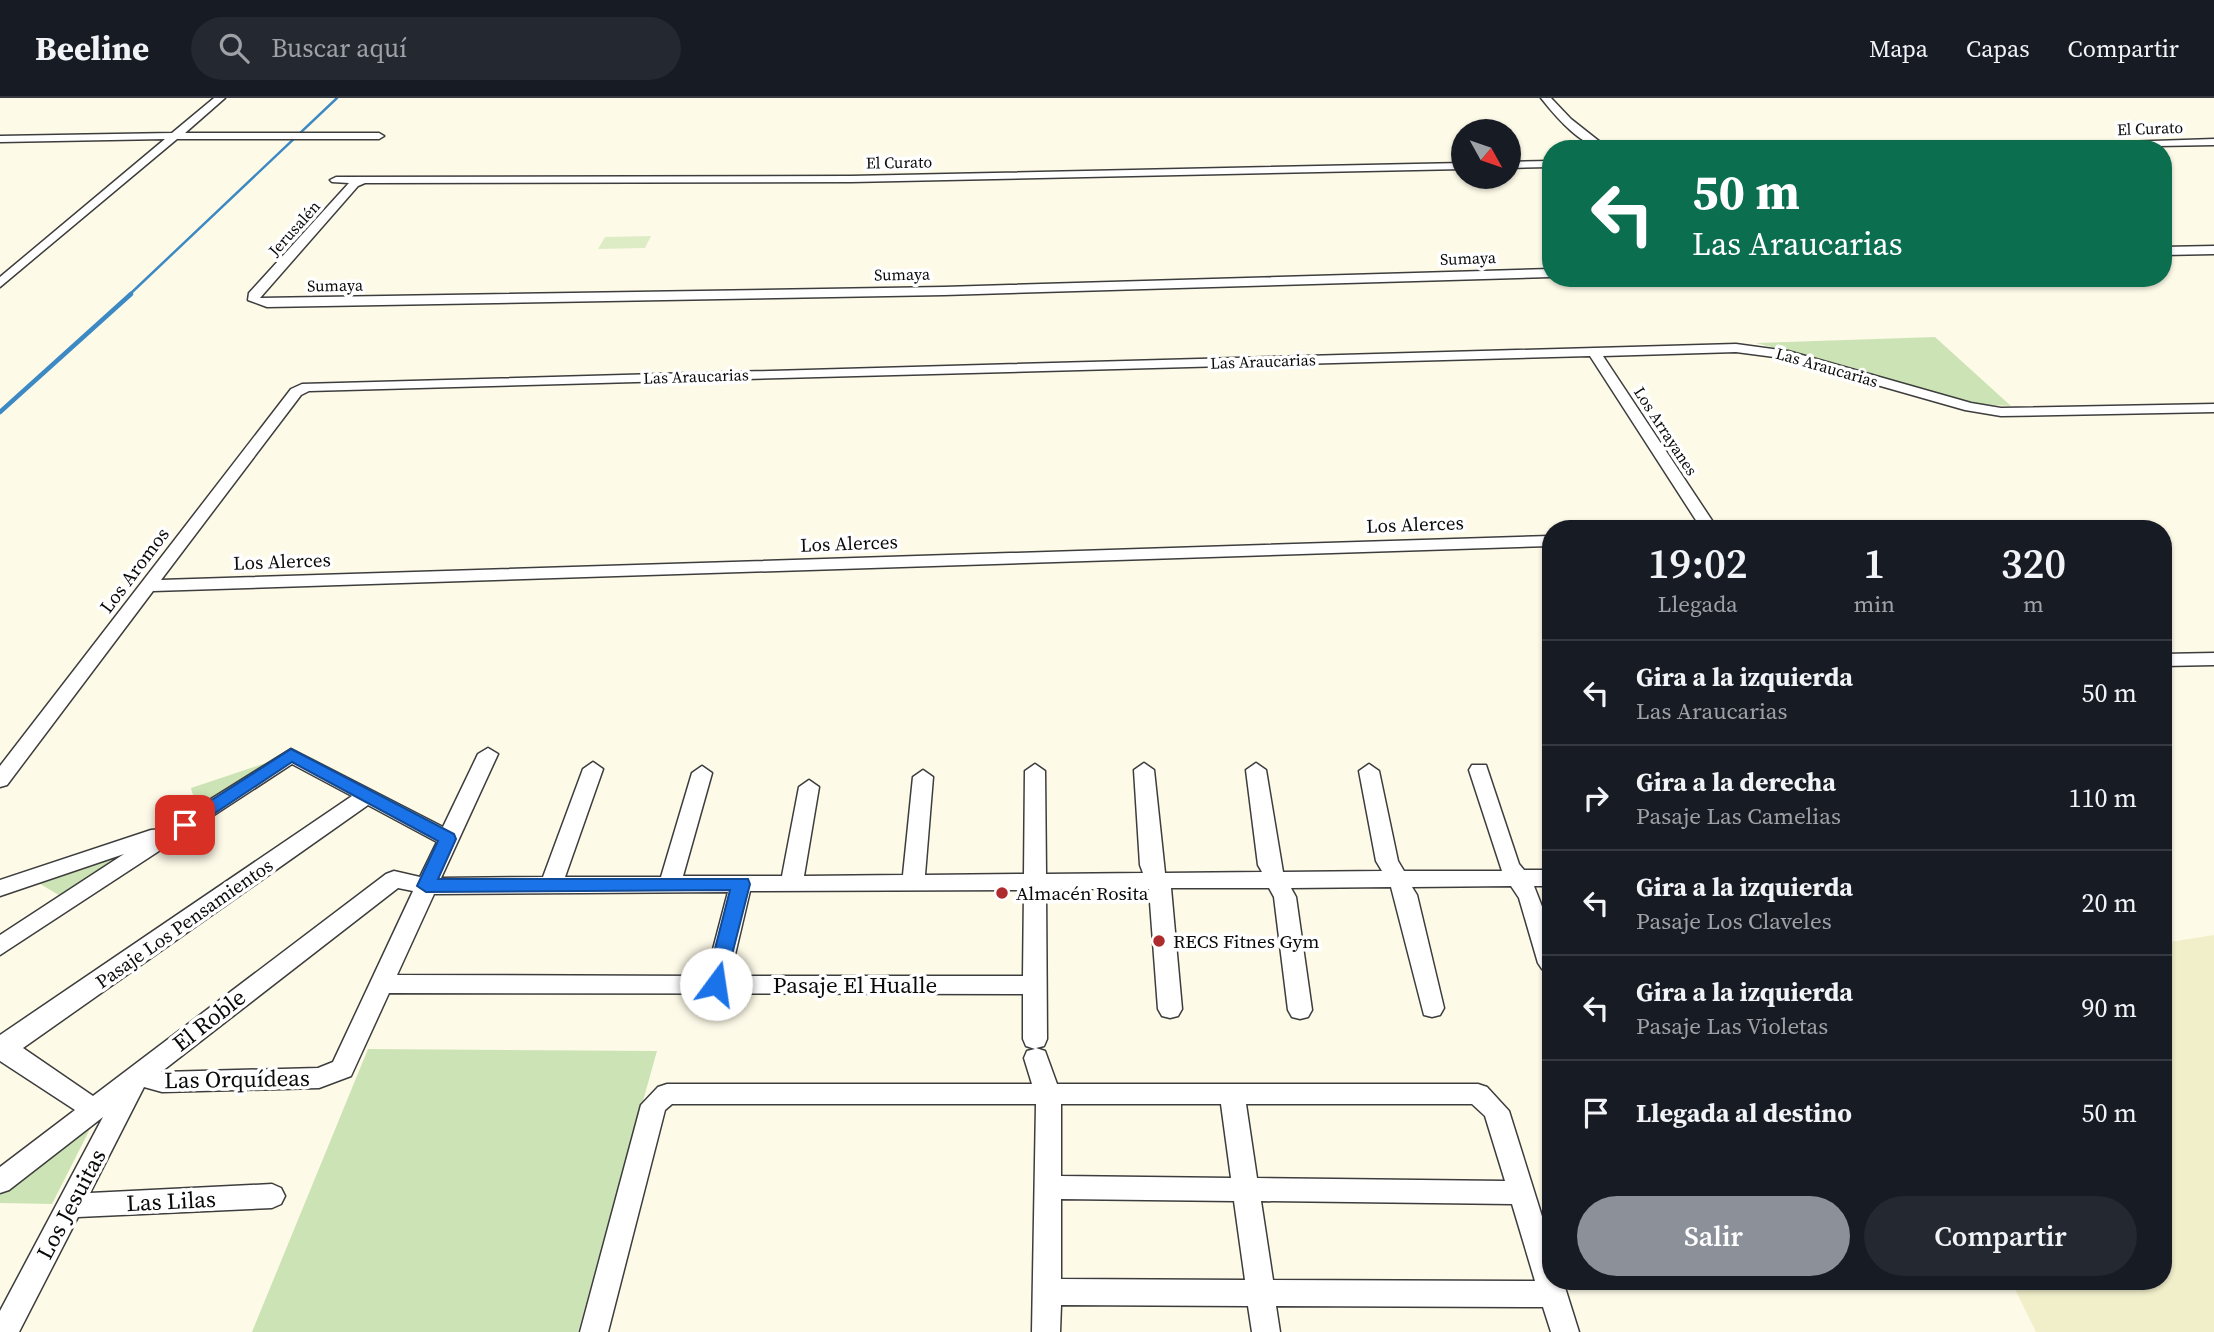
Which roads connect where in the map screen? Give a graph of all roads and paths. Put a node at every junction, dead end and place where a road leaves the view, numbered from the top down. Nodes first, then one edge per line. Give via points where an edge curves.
1 (220, 98) edge
2 (1546, 98) edge
3 (177, 135) junction
4 (379, 136) dead end
5 (0, 139) edge
6 (1592, 140) edge
7 (2214, 142) edge
8 (2172, 143) edge
9 (1542, 164) edge
10 (1521, 165) edge
11 (1451, 166) edge
12 (336, 180) dead end
13 (363, 180) junction
14 (2214, 250) edge
15 (2172, 251) edge
16 (1542, 273) edge
17 (0, 283) edge
18 (254, 300) joint
19 (1594, 352) junction
20 (303, 388) joint
21 (2214, 408) edge
22 (1704, 520) edge
23 (1542, 541) edge
24 (148, 586) junction
25 (2214, 659) edge
26 (2172, 660) edge
27 (488, 754) dead end
28 (593, 769) dead end
29 (1144, 770) dead end
30 (1256, 770) dead end
31 (1479, 770) dead end
32 (1035, 771) dead end
33 (1369, 771) dead end
34 (702, 773) dead end
35 (923, 777) dead end
36 (0, 780) edge
37 (809, 787) dead end
38 (368, 795) junction
39 (185, 825) junction
40 (448, 839) junction
41 (1542, 878) edge
42 (1397, 879) junction
43 (1518, 879) junction
44 (1277, 880) junction
45 (1036, 881) junction
46 (1157, 881) junction
47 (913, 882) junction
48 (792, 883) junction
49 (670, 884) junction
50 (741, 884) junction
51 (551, 885) junction
52 (426, 886) junction
53 (0, 888) edge
54 (1542, 937) edge
55 (0, 946) edge
56 (383, 984) junction
57 (716, 984) junction
58 (1034, 985) junction
59 (1432, 1008) dead end
60 (1170, 1009) dead end
61 (1300, 1010) dead end
62 (1, 1048) edge
63 (138, 1075) junction
64 (1048, 1094) junction
65 (1232, 1095) junction
66 (94, 1110) junction
67 (0, 1182) edge
68 (1048, 1187) junction
69 (1246, 1189) junction
70 (1522, 1193) junction
71 (272, 1196) dead end
72 (70, 1206) junction
73 (1542, 1258) edge
74 (1552, 1290) edge
75 (1046, 1292) junction
76 (1261, 1293) junction
77 (1553, 1294) junction
78 (4, 1332) edge
79 (594, 1332) edge
80 (1046, 1332) edge
81 (1266, 1332) edge
82 (1565, 1332) edge

1 - 3 street
2 - 6 street
3 - 4 street
3 - 5 street
3 - 17 street
7 - 8 street, El Curato
9 - 10 street
11 - 13 street, El Curato via 865,178
12 - 13 street, El Curato
13 - 18 street, Jerusalén via 354,184
14 - 15 street
16 - 18 street, Sumaya via 930,291
19 - 20 street, Las Araucarias
19 - 21 street, Las Araucarias via 1760,349 1970,407 2014,414
19 - 22 street, Los Arrayanes
20 - 24 street, Los Aromos
23 - 24 street, Los Alerces
24 - 36 street, Los Aromos
25 - 26 street
27 - 40 street, Las Orquídeas
28 - 51 street
29 - 46 street via 1151,865
30 - 44 street via 1269,865
31 - 43 street via 1509,865
32 - 45 street
33 - 42 street via 1387,861
34 - 49 street
35 - 47 street
37 - 48 street
38 - 39 street via 291,755
38 - 40 street
38 - 62 street, Pasaje Los Pensamientos
39 - 53 street
39 - 55 street
40 - 52 street, Las Orquídeas
41 - 43 street
42 - 43 street
42 - 44 street
42 - 59 street via 1406,895
43 - 54 street via 1530,897
44 - 46 street
44 - 61 street via 1285,897
45 - 46 street
45 - 47 street
45 - 58 street
46 - 60 street via 1163,895
47 - 48 street
48 - 50 street
49 - 50 street
49 - 51 street
50 - 57 street
51 - 52 street
52 - 56 street, Las Orquídeas
52 - 63 street, El Roble via 394,879
56 - 57 street, Pasaje El Hualle
56 - 63 street, Las Orquídeas via 342,1069 319,1078 162,1082
57 - 58 street, Pasaje El Hualle
58 - 64 street via 1035,1048
62 - 66 street
63 - 66 street, El Roble
63 - 72 street, Los Jesuitas
64 - 65 street
64 - 68 street
64 - 79 street via 667,1094 654,1105
65 - 69 street
65 - 70 street via 1478,1094 1496,1111
66 - 67 street, El Roble
68 - 69 street
68 - 75 street
69 - 70 street
69 - 76 street
70 - 73 street
71 - 72 street, Las Lilas
72 - 78 street, Los Jesuitas
74 - 77 street
75 - 76 street
75 - 80 street
76 - 77 street
76 - 81 street
77 - 82 street

